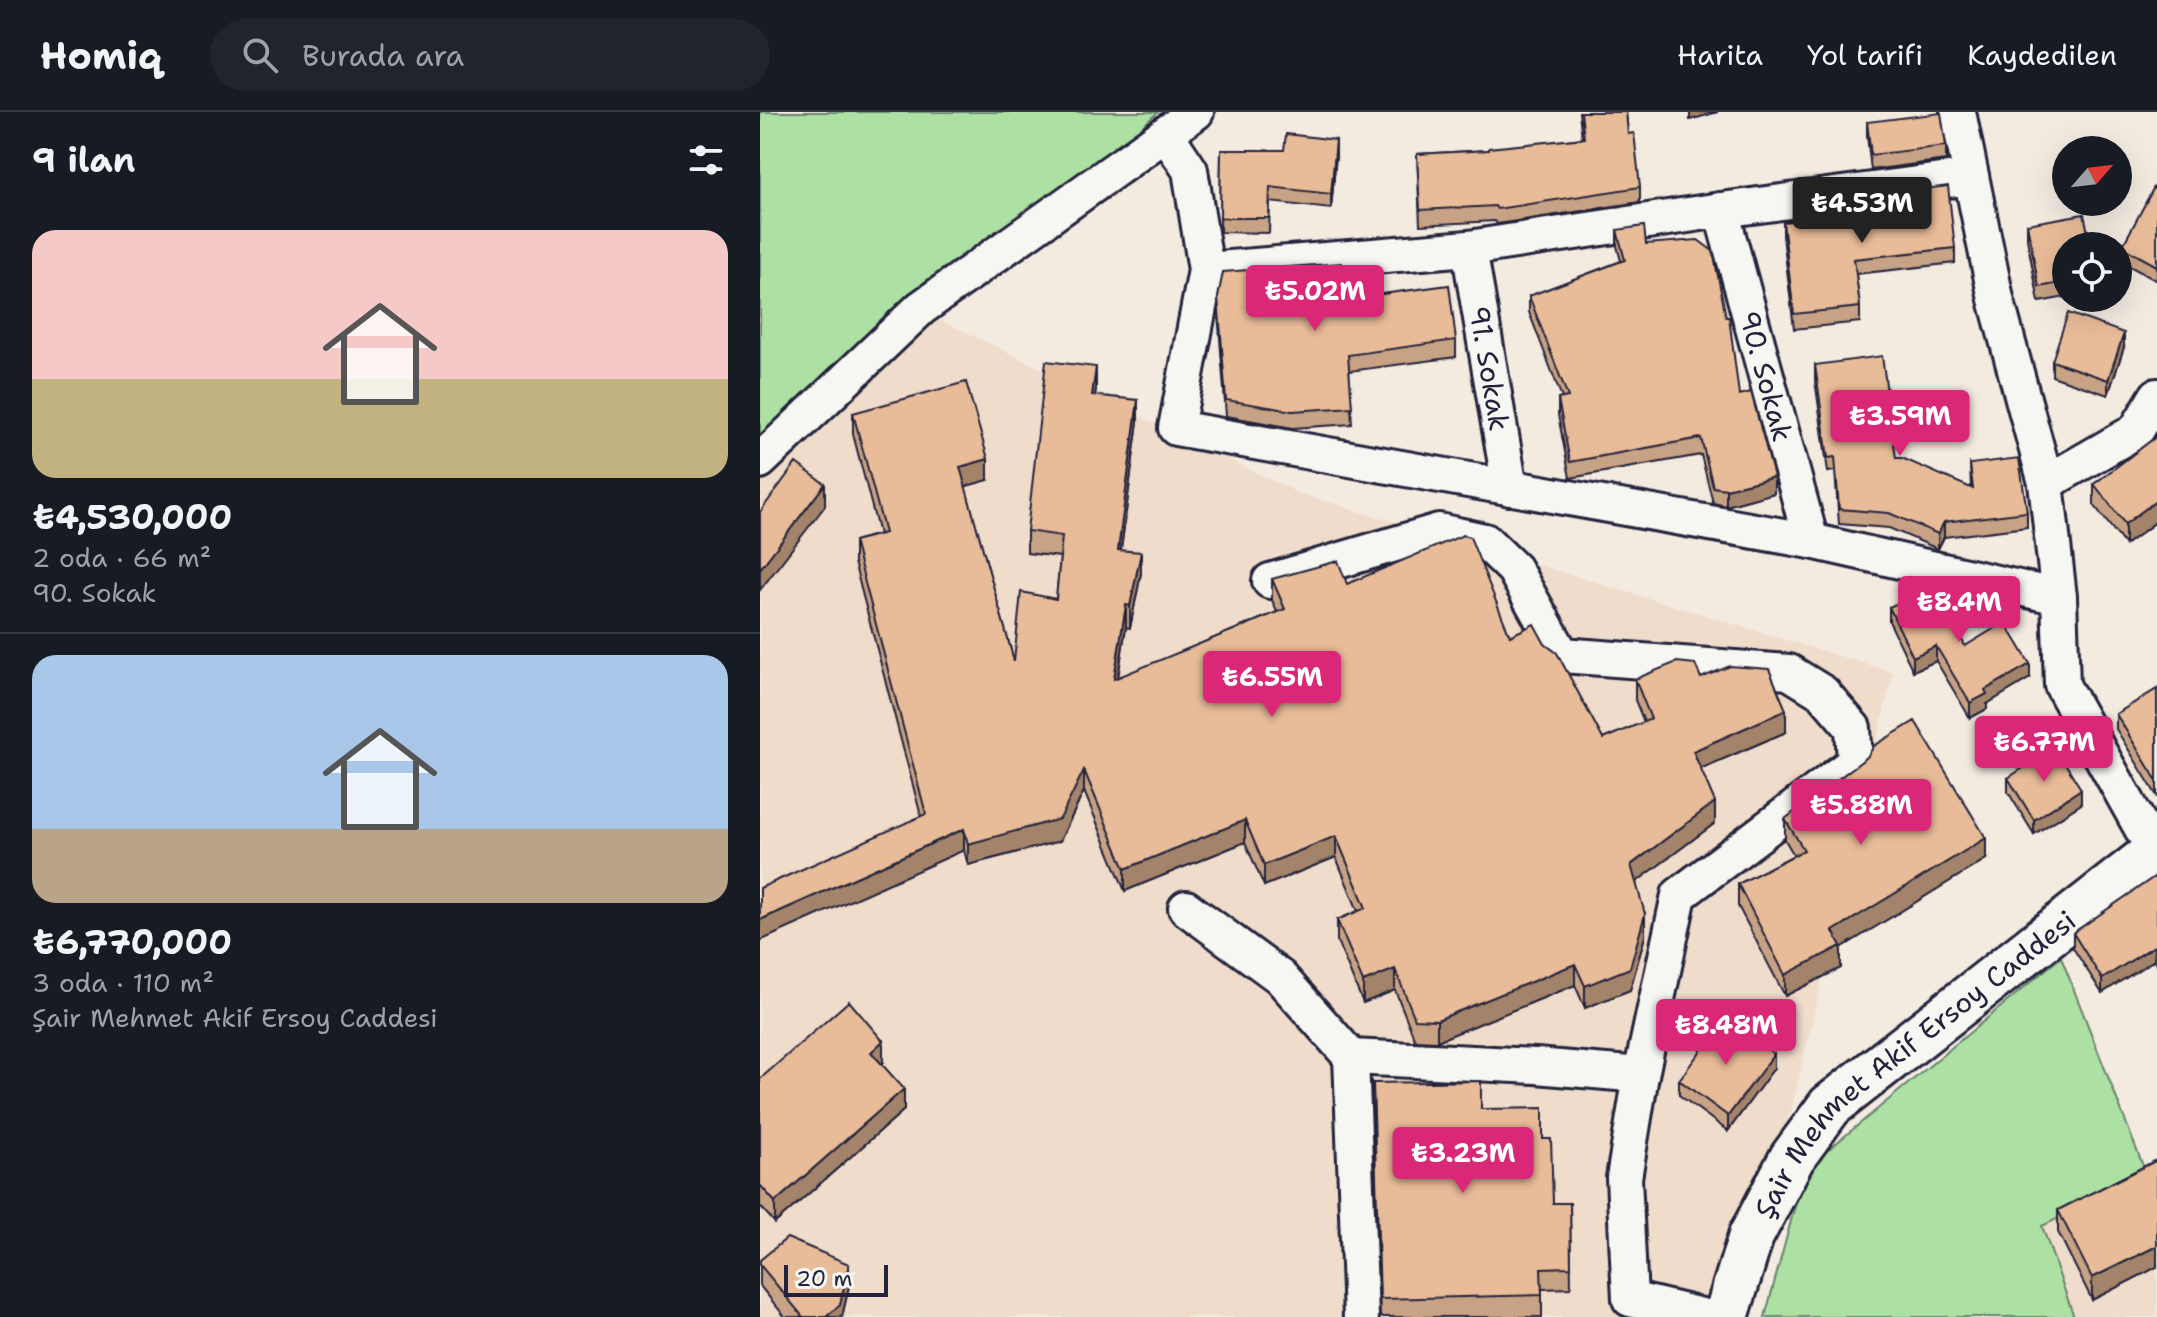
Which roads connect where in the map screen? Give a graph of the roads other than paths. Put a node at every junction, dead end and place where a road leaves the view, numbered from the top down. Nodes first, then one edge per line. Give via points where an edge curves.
1 (1196, 112) edge
2 (1958, 112) edge
3 (1166, 134) junction
4 (1971, 177) junction
5 (1721, 210) junction
6 (1469, 248) junction
7 (1206, 270) junction
8 (2157, 396) edge
9 (760, 461) edge
10 (2046, 483) junction
11 (1510, 488) junction
12 (1811, 541) junction
13 (1270, 581) edge
14 (2059, 597) junction
15 (2156, 851) edge
16 (1186, 908) dead end
17 (1351, 1057) junction
18 (1641, 1075) junction
19 (1361, 1317) edge
20 (1706, 1317) edge
21 (1726, 1317) edge

1 - 3 street
2 - 4 street
3 - 7 street via 1190,170
3 - 9 street via 921,308
4 - 5 street
4 - 10 street via 1996,299
5 - 6 street
5 - 12 street, 90. Sokak
6 - 7 street
6 - 11 street, 91. Sokak
7 - 11 street via 1176,428
8 - 10 street via 2136,431
10 - 14 street
11 - 12 street
12 - 14 street
13 - 18 street via 1439,531 1485,541 1514,569 1562,655 1789,672 1823,693 1853,728 1855,762 1679,895
14 - 15 street via 2062,685
15 - 21 street, Şair Mehmet Akif Ersoy Caddesi via 1830,1106 1792,1158 1751,1236
16 - 17 street via 1280,977
17 - 18 street
17 - 19 street
18 - 20 street via 1624,1178 1630,1299

